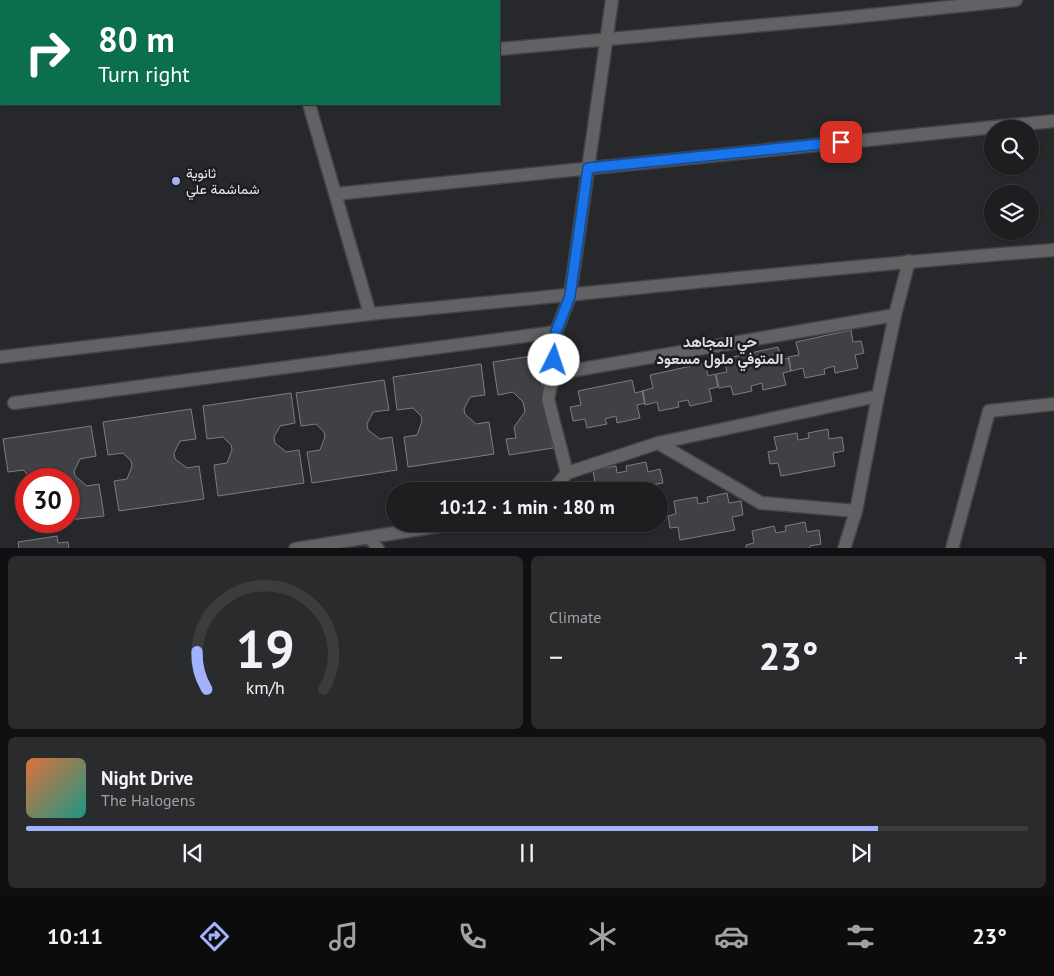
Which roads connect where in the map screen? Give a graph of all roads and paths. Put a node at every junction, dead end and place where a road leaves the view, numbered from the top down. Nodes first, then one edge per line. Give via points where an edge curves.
1 (612, 0) edge
2 (1016, 0) edge
3 (608, 39) junction
4 (500, 49) edge
5 (309, 105) edge
6 (1054, 121) edge
7 (588, 168) junction
8 (335, 194) junction
9 (1054, 250) edge
10 (909, 261) junction
11 (570, 296) junction
12 (370, 314) junction
13 (895, 315) junction
14 (556, 332) junction
15 (0, 357) edge
16 (553, 374) junction
17 (878, 396) junction
18 (14, 403) dead end
19 (1054, 404) edge
20 (658, 443) junction
21 (567, 473) junction
22 (560, 482) edge
23 (856, 511) junction
24 (402, 532) edge
25 (370, 537) junction
26 (296, 548) edge
27 (378, 548) edge
28 (844, 548) edge
29 (952, 548) edge

1 - 3 street
2 - 3 street
3 - 4 street
3 - 7 street
5 - 8 street
6 - 7 street
7 - 8 street
7 - 11 street
8 - 12 street
9 - 10 street
10 - 11 street
10 - 13 street
11 - 12 street
11 - 14 street
12 - 15 street
13 - 16 street
13 - 17 street
14 - 16 street
14 - 18 street
16 - 21 street via 548,399
17 - 20 street
17 - 23 street
19 - 29 street via 989,411
20 - 21 street
20 - 23 street via 760,503
21 - 22 street
23 - 28 street
24 - 25 street
25 - 26 street
25 - 27 street

